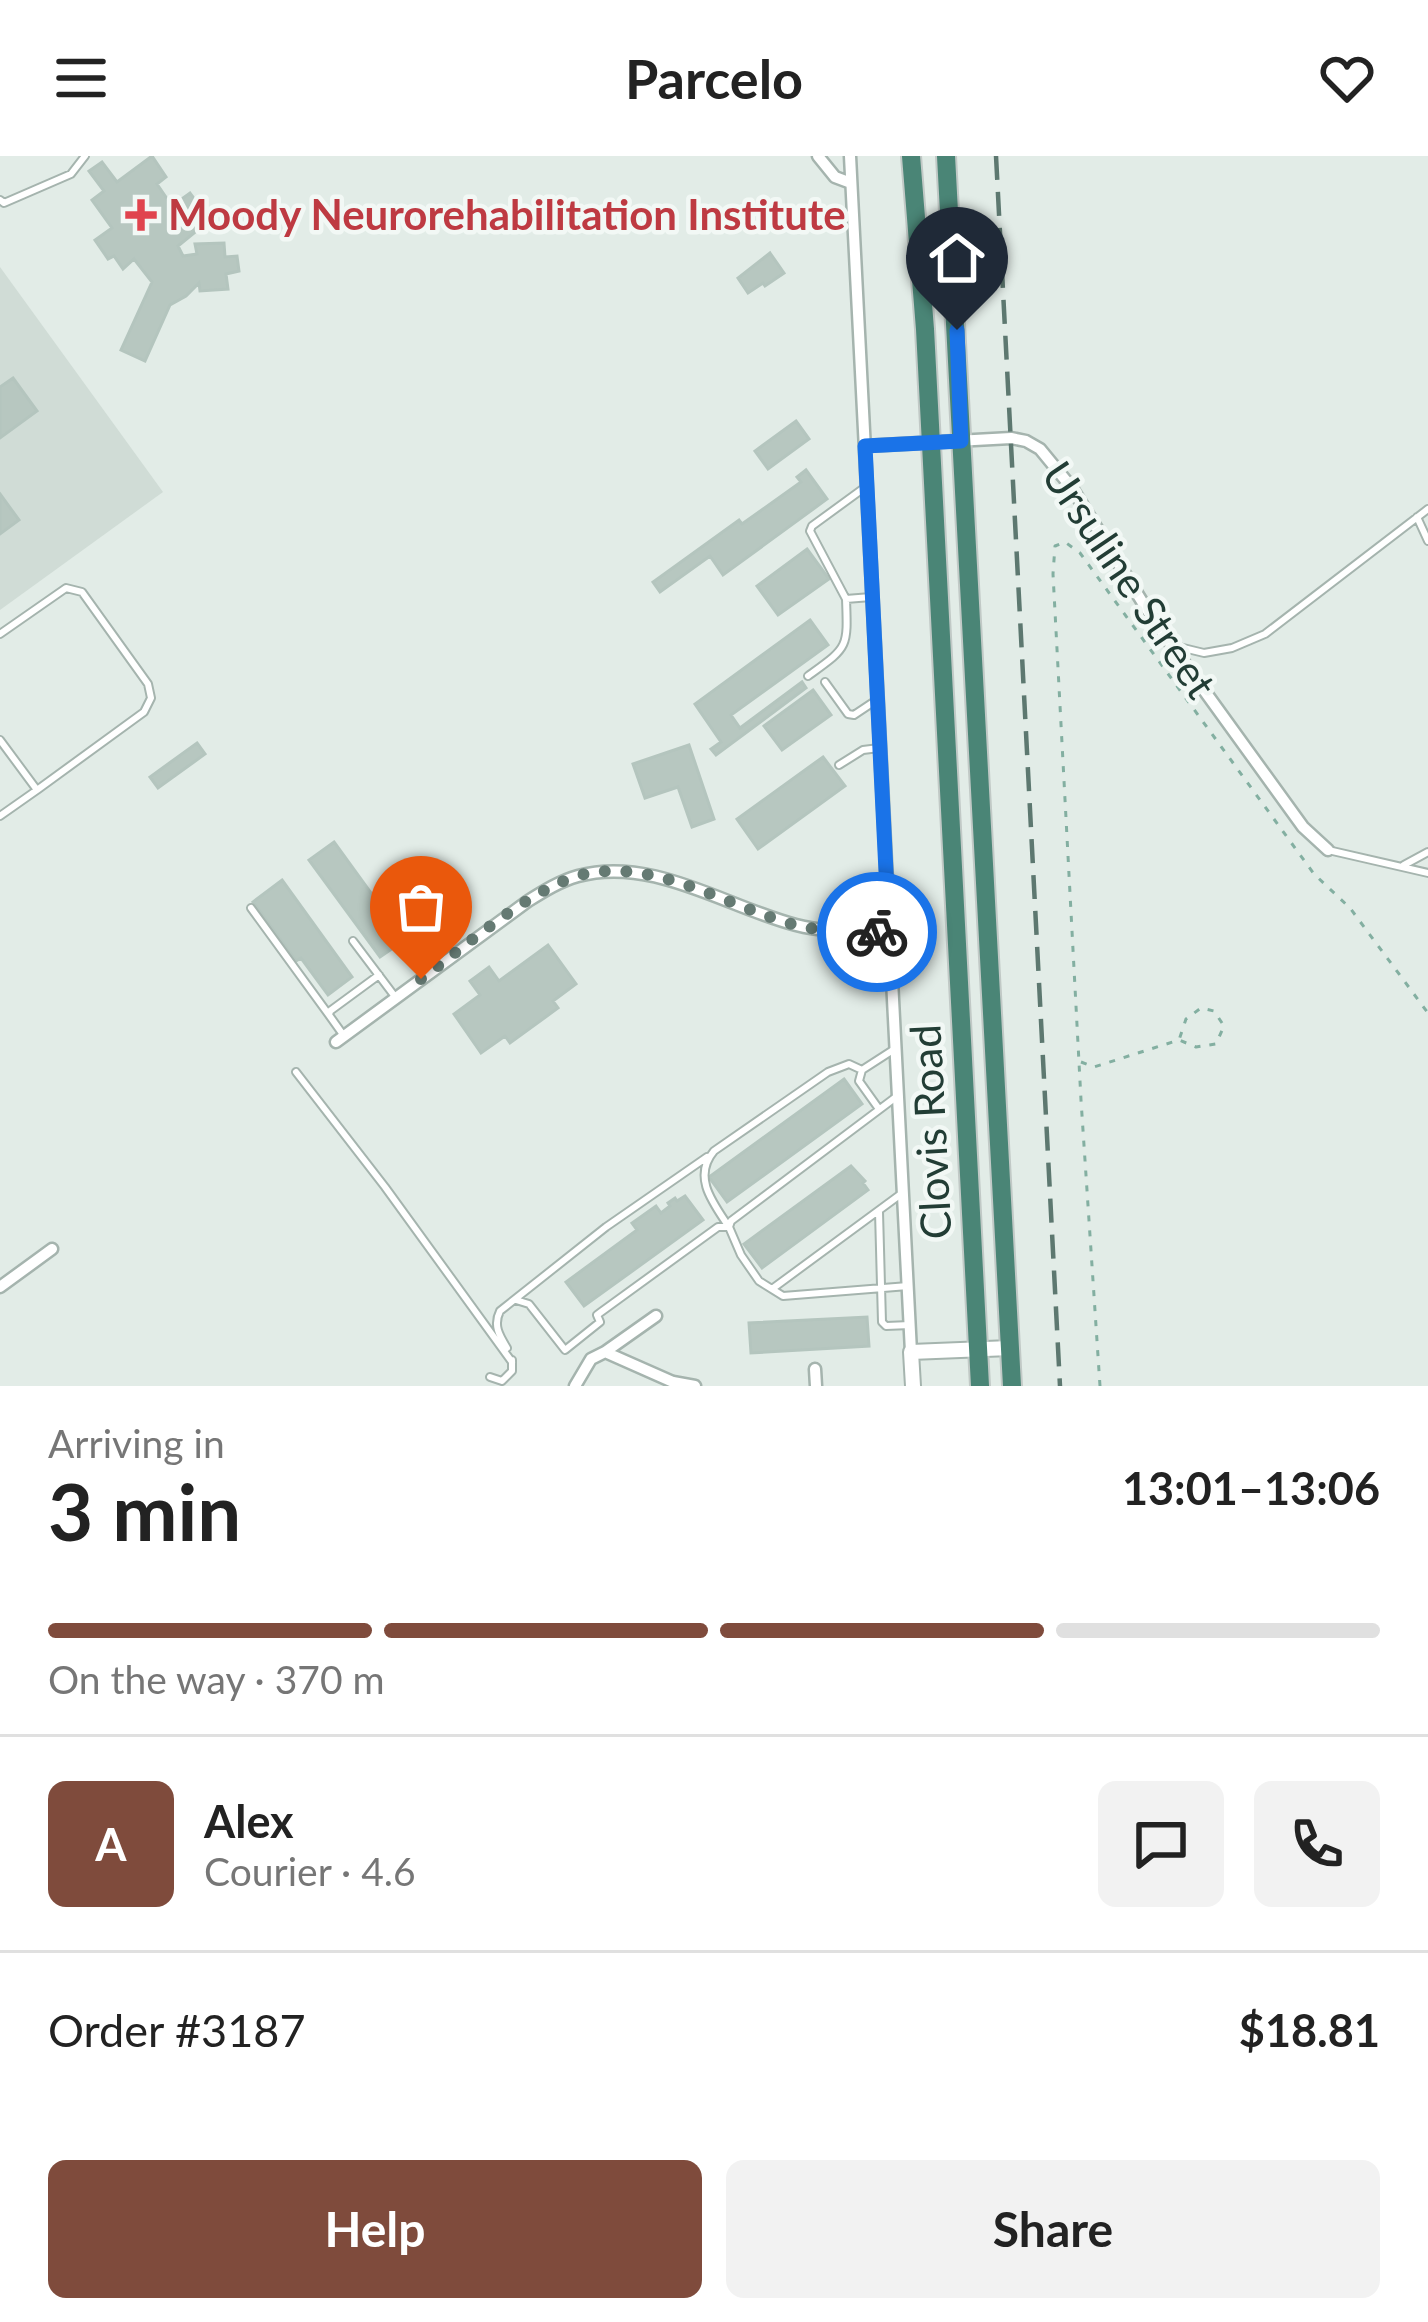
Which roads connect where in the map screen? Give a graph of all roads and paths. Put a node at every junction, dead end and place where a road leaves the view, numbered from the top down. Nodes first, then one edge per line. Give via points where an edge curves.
1 (85, 156) edge
2 (818, 156) edge
3 (850, 156) edge
4 (911, 156) edge
5 (946, 156) edge
6 (851, 183) junction
7 (0, 200) edge
8 (961, 441) junction
9 (931, 442) junction
10 (865, 446) junction
11 (867, 486) junction
12 (1428, 509) edge
13 (1417, 518) junction
14 (1428, 521) edge
15 (1428, 541) edge
16 (873, 597) junction
17 (846, 599) junction
18 (0, 634) edge
19 (1172, 645) junction
20 (808, 676) dead end
21 (825, 682) dead end
22 (878, 698) junction
23 (0, 740) edge
24 (880, 748) junction
25 (839, 765) dead end
26 (37, 790) junction
27 (2, 811) edge
28 (1328, 850) joint
29 (1428, 852) edge
30 (1401, 866) junction
31 (1428, 873) edge
32 (251, 908) dead end
33 (889, 932) junction
34 (353, 941) dead end
35 (379, 975) junction
36 (396, 998) junction
37 (1428, 1013) edge
38 (329, 1015) junction
39 (340, 1039) joint
40 (1179, 1040) junction
41 (896, 1048) junction
42 (1080, 1061) junction
43 (862, 1070) junction
44 (296, 1072) dead end
45 (899, 1095) junction
46 (879, 1110) junction
47 (708, 1157) junction
48 (904, 1191) junction
49 (879, 1210) junction
50 (729, 1227) junction
51 (52, 1249) dead end
52 (908, 1286) junction
53 (0, 1287) edge
54 (882, 1289) junction
55 (770, 1290) junction
56 (516, 1300) junction
57 (656, 1316) dead end
58 (910, 1325) junction
59 (1010, 1348) junction
60 (978, 1351) junction
61 (605, 1352) junction
62 (911, 1352) junction
63 (512, 1362) junction
64 (815, 1369) dead end
65 (490, 1378) dead end
66 (575, 1386) edge
67 (695, 1386) edge
68 (816, 1386) edge
69 (913, 1386) edge
70 (980, 1386) edge
71 (1012, 1386) edge
72 (1100, 1386) edge

1 - 7 lane via 71,174
2 - 6 street
3 - 6 street
4 - 9 highway, Clovis Road
5 - 8 highway, Clovis Road
6 - 10 street
8 - 9 street, Ursuline Street
8 - 19 street, Ursuline Street via 1011,438 1040,448
8 - 59 highway, Clovis Road
9 - 10 street, Ursuline Street
9 - 60 highway, Clovis Road
10 - 11 street
11 - 16 street
11 - 17 lane via 810,529
12 - 13 lane
13 - 14 lane
13 - 15 lane
13 - 19 lane via 1265,634 1204,653
16 - 17 lane
16 - 22 street
17 - 20 lane via 845,646
18 - 26 lane via 66,588 82,592 148,684 144,712
19 - 28 street, Ursuline Street
21 - 22 lane via 848,715
22 - 24 street
23 - 26 lane
24 - 25 lane
24 - 33 street
26 - 27 lane
28 - 30 lane
29 - 30 lane
30 - 31 lane
32 - 38 lane
33 - 36 street via 811,928 666,880 594,873 528,901
33 - 41 street
34 - 35 lane
35 - 36 lane
35 - 38 lane
36 - 39 street
37 - 42 path via 1064,542 1054,546 1053,574
38 - 39 lane
40 - 40 path via 1216,1044 1225,1026 1201,1008 1186,1019
40 - 42 path via 1094,1067
41 - 43 lane
41 - 45 street
42 - 72 path
43 - 46 lane via 859,1081
43 - 47 lane via 849,1064 828,1072
44 - 63 lane
45 - 46 lane
45 - 48 street
46 - 50 lane
47 - 50 lane via 705,1188
47 - 56 lane
48 - 49 lane
48 - 52 street
49 - 54 lane
49 - 55 lane
50 - 55 lane via 740,1255
50 - 56 lane via 718,1227 597,1315 600,1322 565,1350 529,1304
51 - 53 street
52 - 54 lane
52 - 58 street
54 - 55 lane via 790,1298
54 - 58 lane via 881,1322
56 - 63 lane via 496,1320
57 - 61 street
58 - 62 street
59 - 60 street
59 - 71 highway, Clovis Road
60 - 62 street
60 - 70 highway, Clovis Road
61 - 66 street
61 - 67 street
62 - 69 street
63 - 65 lane via 502,1381
64 - 68 street

